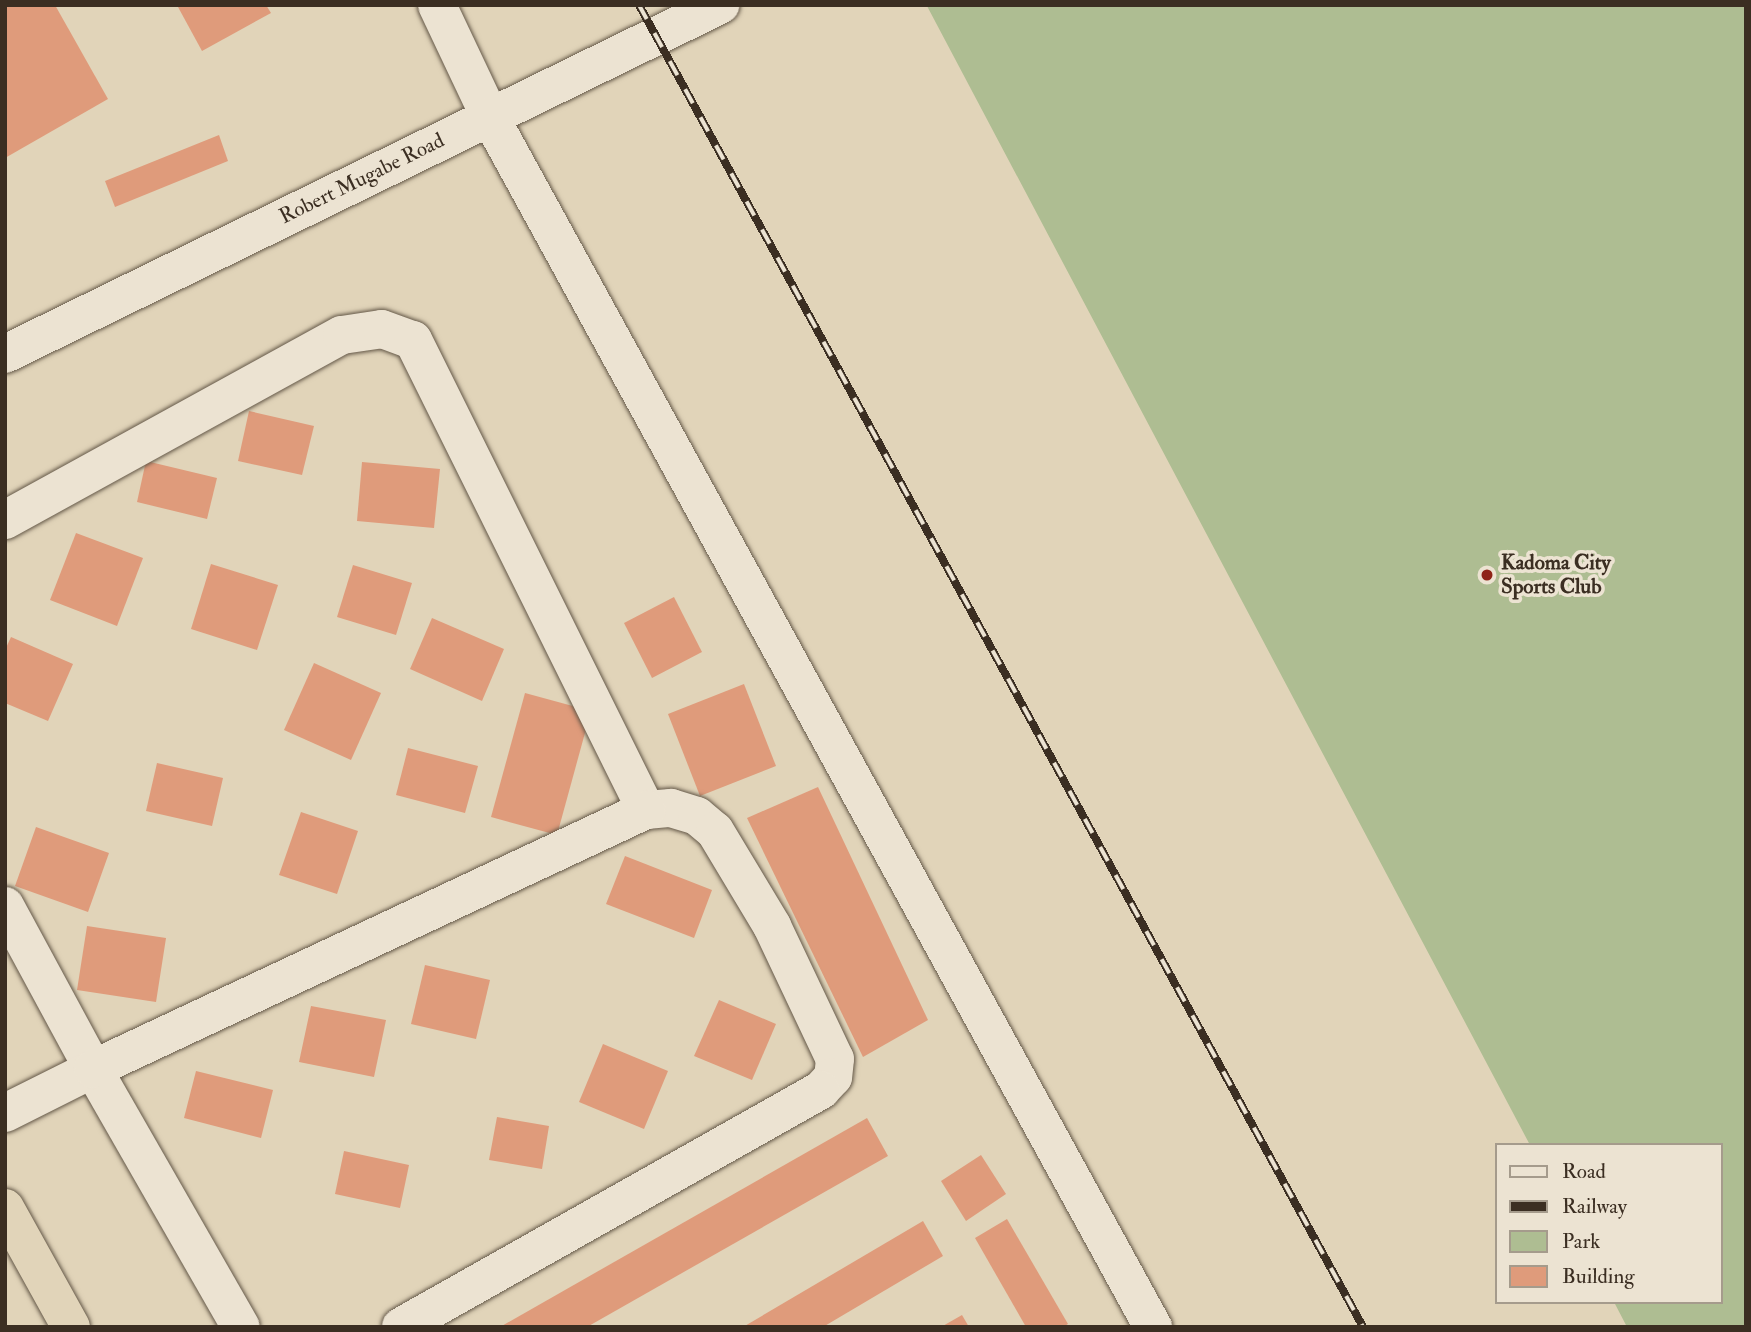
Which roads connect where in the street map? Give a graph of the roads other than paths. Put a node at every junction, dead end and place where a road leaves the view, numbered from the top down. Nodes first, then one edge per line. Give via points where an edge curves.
1 (437, 5) edge
2 (720, 5) edge
3 (490, 117) junction
4 (5, 354) edge
5 (5, 520) edge
6 (646, 810) junction
7 (5, 906) edge
8 (93, 1069) junction
9 (5, 1113) edge
10 (5, 1208) edge
11 (71, 1327) edge
12 (241, 1327) edge
13 (401, 1327) edge
14 (1153, 1327) edge

1 - 3 street
2 - 3 street, Robert Mugabe Road
3 - 4 street, Robert Mugabe Road
3 - 14 street
5 - 6 street via 342,335 382,329 414,340
6 - 8 street
6 - 13 street via 671,807 697,816 715,831 772,926 835,1059 833,1077 803,1102
7 - 8 street
8 - 9 street
8 - 12 street
10 - 11 highway

